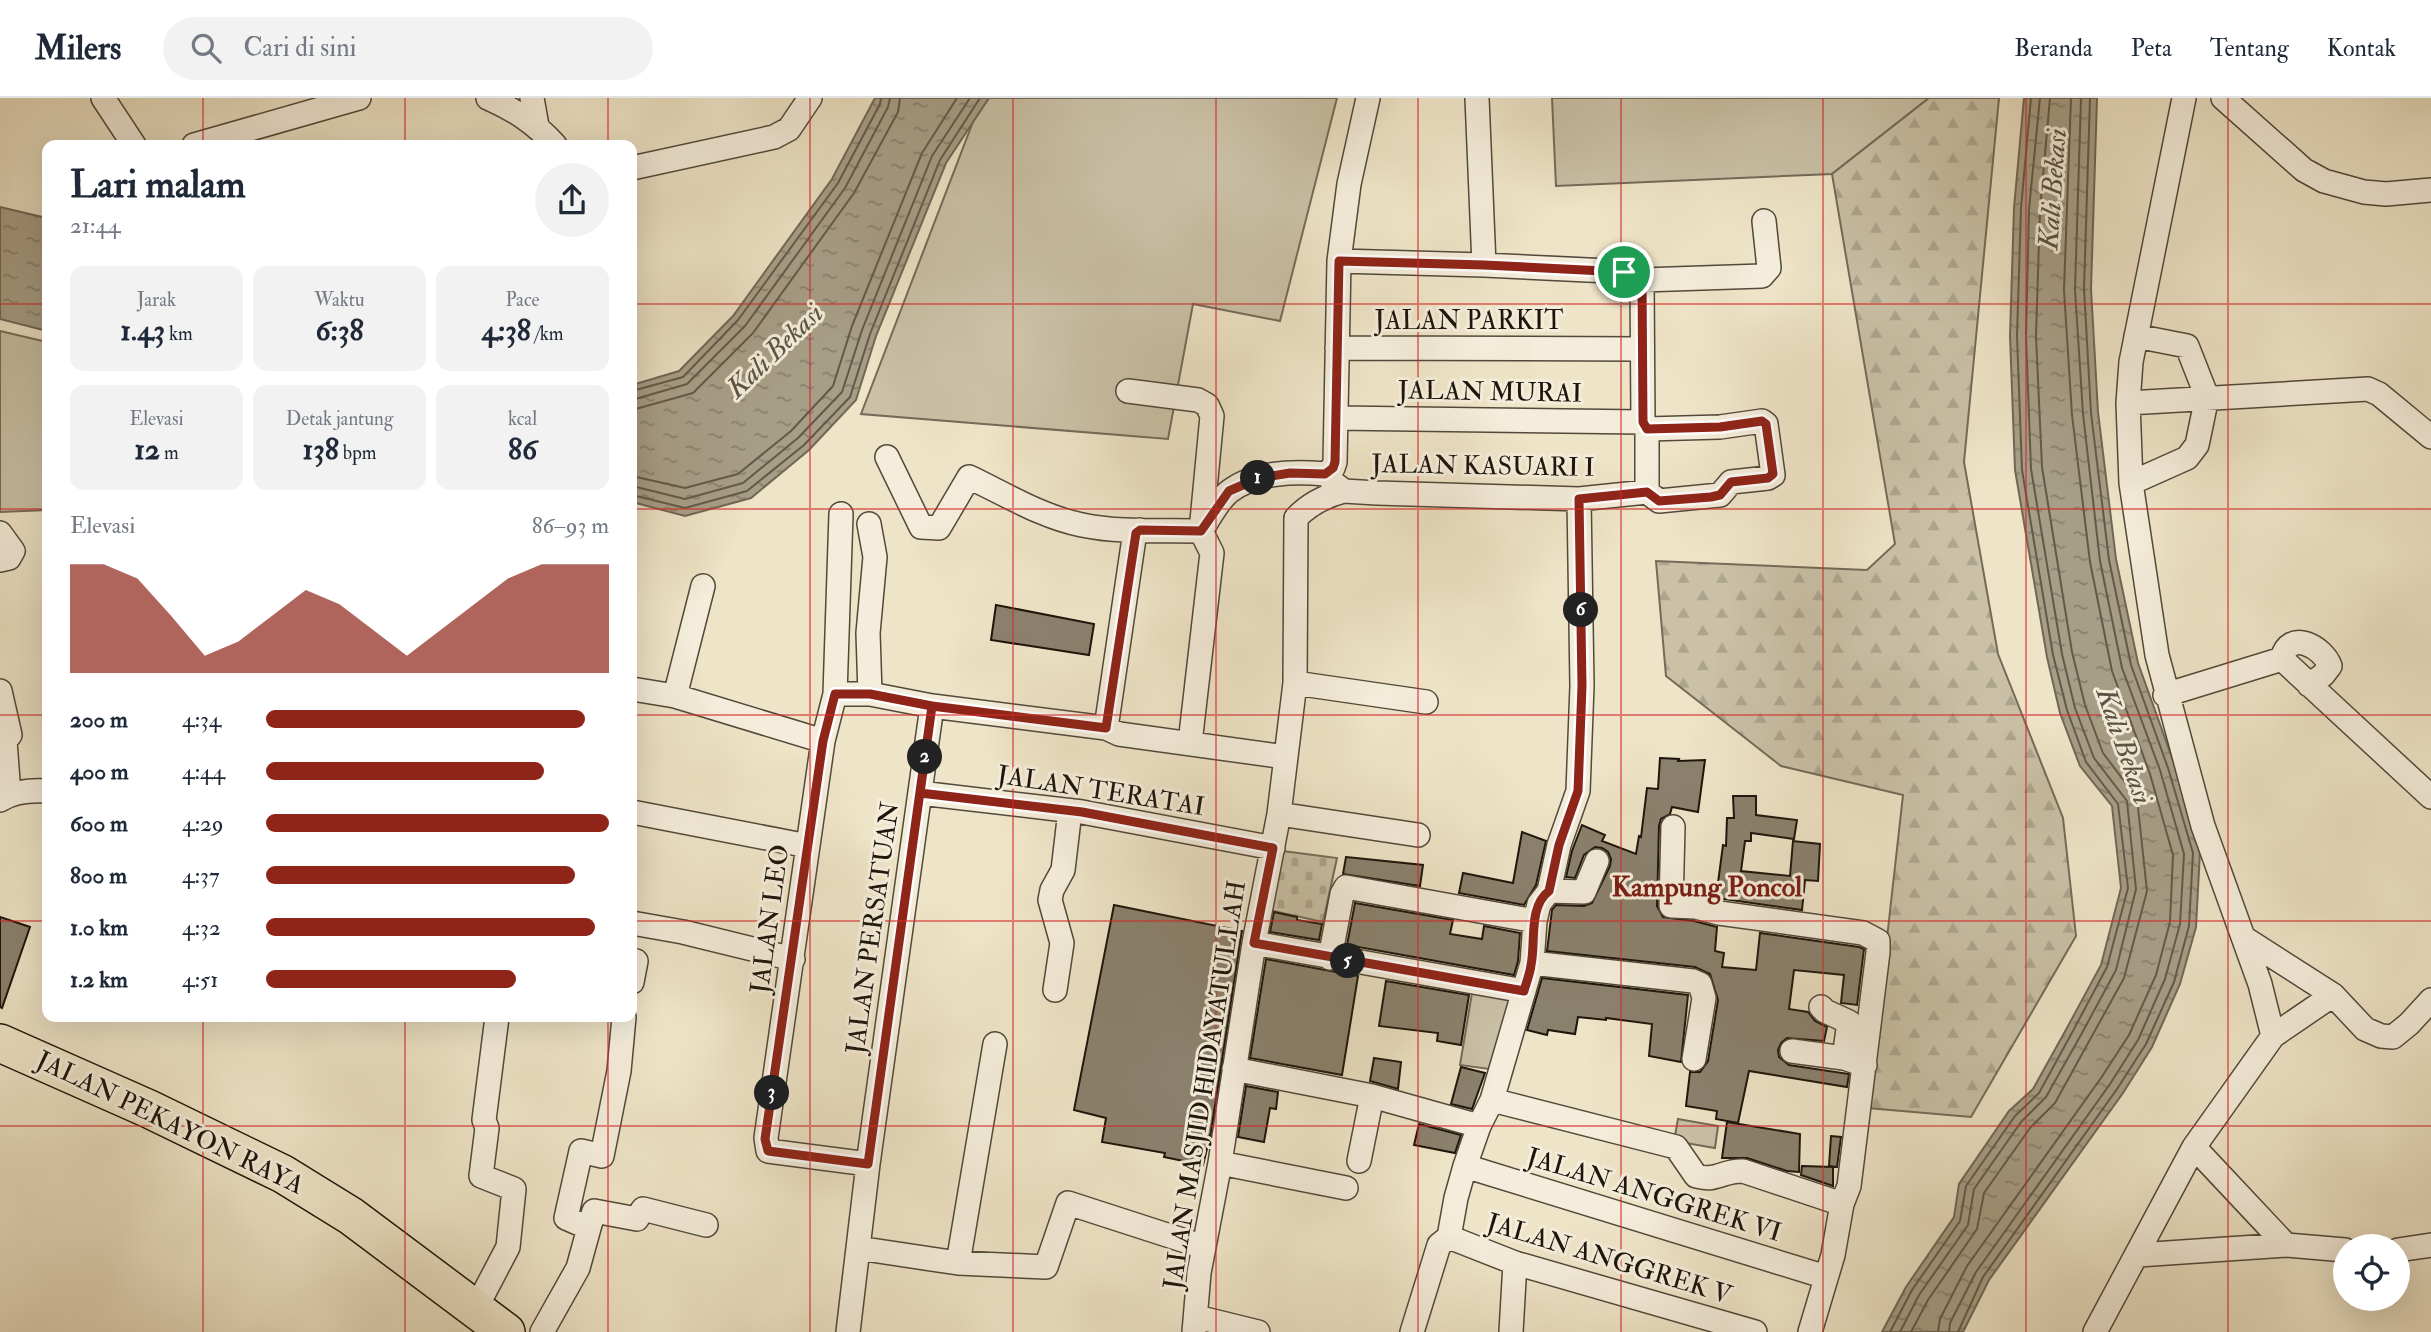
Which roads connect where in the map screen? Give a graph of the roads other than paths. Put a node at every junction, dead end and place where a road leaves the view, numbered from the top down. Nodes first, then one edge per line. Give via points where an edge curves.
1 (103, 98) edge
2 (359, 98) edge
3 (488, 98) edge
4 (532, 98) edge
5 (810, 98) edge
6 (1368, 98) edge
7 (1477, 98) edge
8 (2184, 98) edge
9 (2223, 98) edge
10 (537, 126) junction
11 (130, 140) edge
12 (212, 140) edge
13 (550, 140) edge
14 (637, 167) edge
15 (2431, 190) edge
16 (1764, 221) dead end
17 (1339, 261) junction
18 (1484, 265) junction
19 (1642, 280) junction
20 (2136, 336) junction
21 (1337, 348) junction
22 (1642, 349) junction
23 (1128, 391) dead end
24 (2207, 397) junction
25 (2128, 403) junction
26 (1336, 418) junction
27 (1645, 425) junction
28 (2431, 437) edge
29 (887, 457) dead end
30 (1325, 474) junction
31 (2131, 483) junction
32 (1344, 491) junction
33 (1647, 492) junction
34 (1579, 499) junction
35 (841, 514) dead end
36 (870, 524) dead end
37 (1140, 530) junction
38 (1201, 531) junction
39 (0, 533) edge
40 (0, 560) edge
41 (703, 586) dead end
42 (2282, 659) junction
43 (1295, 683) junction
44 (2309, 685) junction
45 (637, 690) edge
46 (0, 691) edge
47 (835, 694) junction
48 (870, 694) junction
49 (2165, 695) junction
50 (675, 696) junction
51 (1426, 702) dead end
52 (932, 706) junction
53 (1106, 728) junction
54 (823, 741) junction
55 (1190, 743) junction
56 (1285, 757) junction
57 (42, 791) edge
58 (920, 793) junction
59 (4, 797) edge
60 (2431, 797) edge
61 (1070, 811) junction
62 (637, 813) edge
63 (1279, 814) junction
64 (1673, 827) dead end
65 (1419, 835) dead end
66 (808, 846) junction
67 (1273, 848) junction
68 (1597, 861) dead end
69 (1549, 891) junction
70 (1535, 921) junction
71 (637, 924) edge
72 (2244, 938) junction
73 (1254, 943) junction
74 (1330, 958) junction
75 (793, 959) junction
76 (1532, 963) junction
77 (1055, 990) dead end
78 (1524, 991) junction
79 (2333, 995) junction
80 (2431, 1000) edge
81 (1821, 1007) dead end
82 (1859, 1021) junction
83 (496, 1022) edge
84 (624, 1022) edge
85 (2273, 1036) junction
86 (0, 1043) edge
87 (995, 1044) dead end
88 (1793, 1051) dead end
89 (1694, 1059) dead end
90 (1854, 1061) junction
91 (1234, 1069) junction
92 (1372, 1096) junction
93 (1492, 1100) junction
94 (1479, 1126) junction
95 (2194, 1147) junction
96 (1359, 1161) dead end
97 (1220, 1163) junction
98 (868, 1164) junction
99 (1465, 1166) junction
100 (1346, 1188) dead end
101 (1842, 1204) junction
102 (706, 1225) dead end
103 (589, 1228) junction
104 (1449, 1237) junction
105 (2286, 1245) junction
106 (2431, 1245) edge
107 (1205, 1247) junction
108 (858, 1248) junction
109 (2410, 1248) edge
110 (2333, 1249) edge
111 (2138, 1255) junction
112 (958, 1263) junction
113 (1515, 1263) junction
114 (1826, 1277) junction
115 (475, 1310) junction
116 (1196, 1324) edge
117 (506, 1332) edge
118 (542, 1332) edge
119 (848, 1332) edge
120 (1258, 1332) edge
121 (1412, 1332) edge
122 (1511, 1332) edge
123 (1755, 1332) edge
124 (1810, 1332) edge
125 (2095, 1332) edge

1 - 11 street
2 - 12 street
3 - 10 street
4 - 10 street
5 - 14 street via 789,129 774,136
6 - 17 street via 1349,184
7 - 18 street
8 - 20 street
9 - 15 street via 2304,170 2324,181 2375,193
10 - 13 street
16 - 19 street via 1769,268 1762,275
17 - 18 street
17 - 21 street
18 - 19 street via 1630,272
19 - 22 street
20 - 24 street via 2187,346
20 - 25 street
21 - 22 street, JALAN PARKIT
21 - 26 street
22 - 27 street
23 - 38 street via 1207,405 1212,416
24 - 25 street
24 - 28 street via 2368,389
24 - 31 street via 2197,445 2187,458
25 - 31 street
26 - 27 street, JALAN MURAI
26 - 30 street via 1335,462
27 - 33 street
27 - 33 street, JALAN MURAI via 1720,427 1762,421 1773,474 1731,482 1720,495 1711,497 1659,501
29 - 37 street via 921,527 939,528 969,477 1045,514 1083,525
30 - 32 street, JALAN KASUARI I
30 - 38 street via 1259,478 1229,491
31 - 49 street
32 - 34 street, JALAN KASUARI I
32 - 43 street, JALAN MASJID HIDAYATULLAH via 1306,507 1296,518
33 - 34 street, JALAN KASUARI I
34 - 69 street via 1582,686 1578,791
35 - 47 street, JALAN LEO
36 - 48 street via 874,557 868,633
37 - 38 street
37 - 53 street via 1134,538
38 - 55 street via 1212,553
39 - 40 street via 13,551
41 - 50 street
42 - 44 street
42 - 44 street via 2287,647 2298,642 2323,654 2330,666
42 - 49 street
43 - 51 street
43 - 56 street, JALAN MASJID HIDAYATULLAH
44 - 60 street
45 - 50 street
46 - 59 street via 10,735 5,741
47 - 48 street
47 - 54 street, JALAN LEO
48 - 52 street
49 - 72 street via 2203,826
50 - 54 street
52 - 53 street
52 - 58 street, JALAN PERSATUAN
53 - 55 street via 1119,734
54 - 66 street, JALAN LEO
55 - 56 street
56 - 63 street, JALAN MASJID HIDAYATULLAH
57 - 59 street
58 - 61 street, JALAN TERATAI
58 - 98 street, JALAN PERSATUAN
61 - 67 street, JALAN TERATAI
61 - 77 street via 1063,870 1050,900 1062,943
62 - 66 street
63 - 65 street
63 - 67 street, JALAN MASJID HIDAYATULLAH
64 - 82 street via 1671,906 1863,933 1878,941
66 - 75 street, JALAN LEO
67 - 73 street, JALAN MASJID HIDAYATULLAH
68 - 69 street via 1584,892
69 - 70 street via 1539,904
70 - 74 street via 1346,887
70 - 76 street
71 - 75 street
72 - 79 street
72 - 85 street
73 - 74 street
73 - 91 street, JALAN MASJID HIDAYATULLAH
74 - 78 street
75 - 98 street, JALAN LEO via 765,1139 768,1151
76 - 78 street
76 - 89 street via 1700,984 1704,998
78 - 93 street
79 - 80 street via 2365,1028 2381,1037 2393,1037
79 - 85 street
81 - 82 street
82 - 90 street
83 - 115 street via 481,1176 513,1189 508,1247
84 - 103 street via 602,1156 581,1151 566,1218
85 - 95 street
86 - 115 main road, JALAN PEKAYON RAYA via 283,1174 351,1216
87 - 112 street
88 - 90 street
90 - 101 street via 1854,1156
91 - 92 street
91 - 97 street, JALAN MASJID HIDAYATULLAH
92 - 94 street
92 - 96 street
93 - 94 street
93 - 101 street via 1676,1146 1696,1176 1719,1178 1743,1171
94 - 99 street
95 - 105 street
95 - 111 street
97 - 100 street
97 - 107 street, JALAN MASJID HIDAYATULLAH
98 - 108 street, JALAN PERSATUAN
99 - 104 street
99 - 114 street, JALAN ANGGREK VI
101 - 114 street
102 - 103 street via 643,1209 637,1219 594,1211
103 - 118 street via 578,1268
104 - 113 street, JALAN ANGGREK V
104 - 121 street via 1439,1245
105 - 110 street
105 - 111 street
106 - 109 street
107 - 112 street via 1068,1203 1046,1267
107 - 116 street, JALAN MASJID HIDAYATULLAH
108 - 112 street
108 - 119 street, JALAN PERSATUAN
111 - 125 street
113 - 122 street
113 - 123 street, JALAN ANGGREK V
114 - 124 street
115 - 117 main road, JALAN PEKAYON RAYA
116 - 120 street

